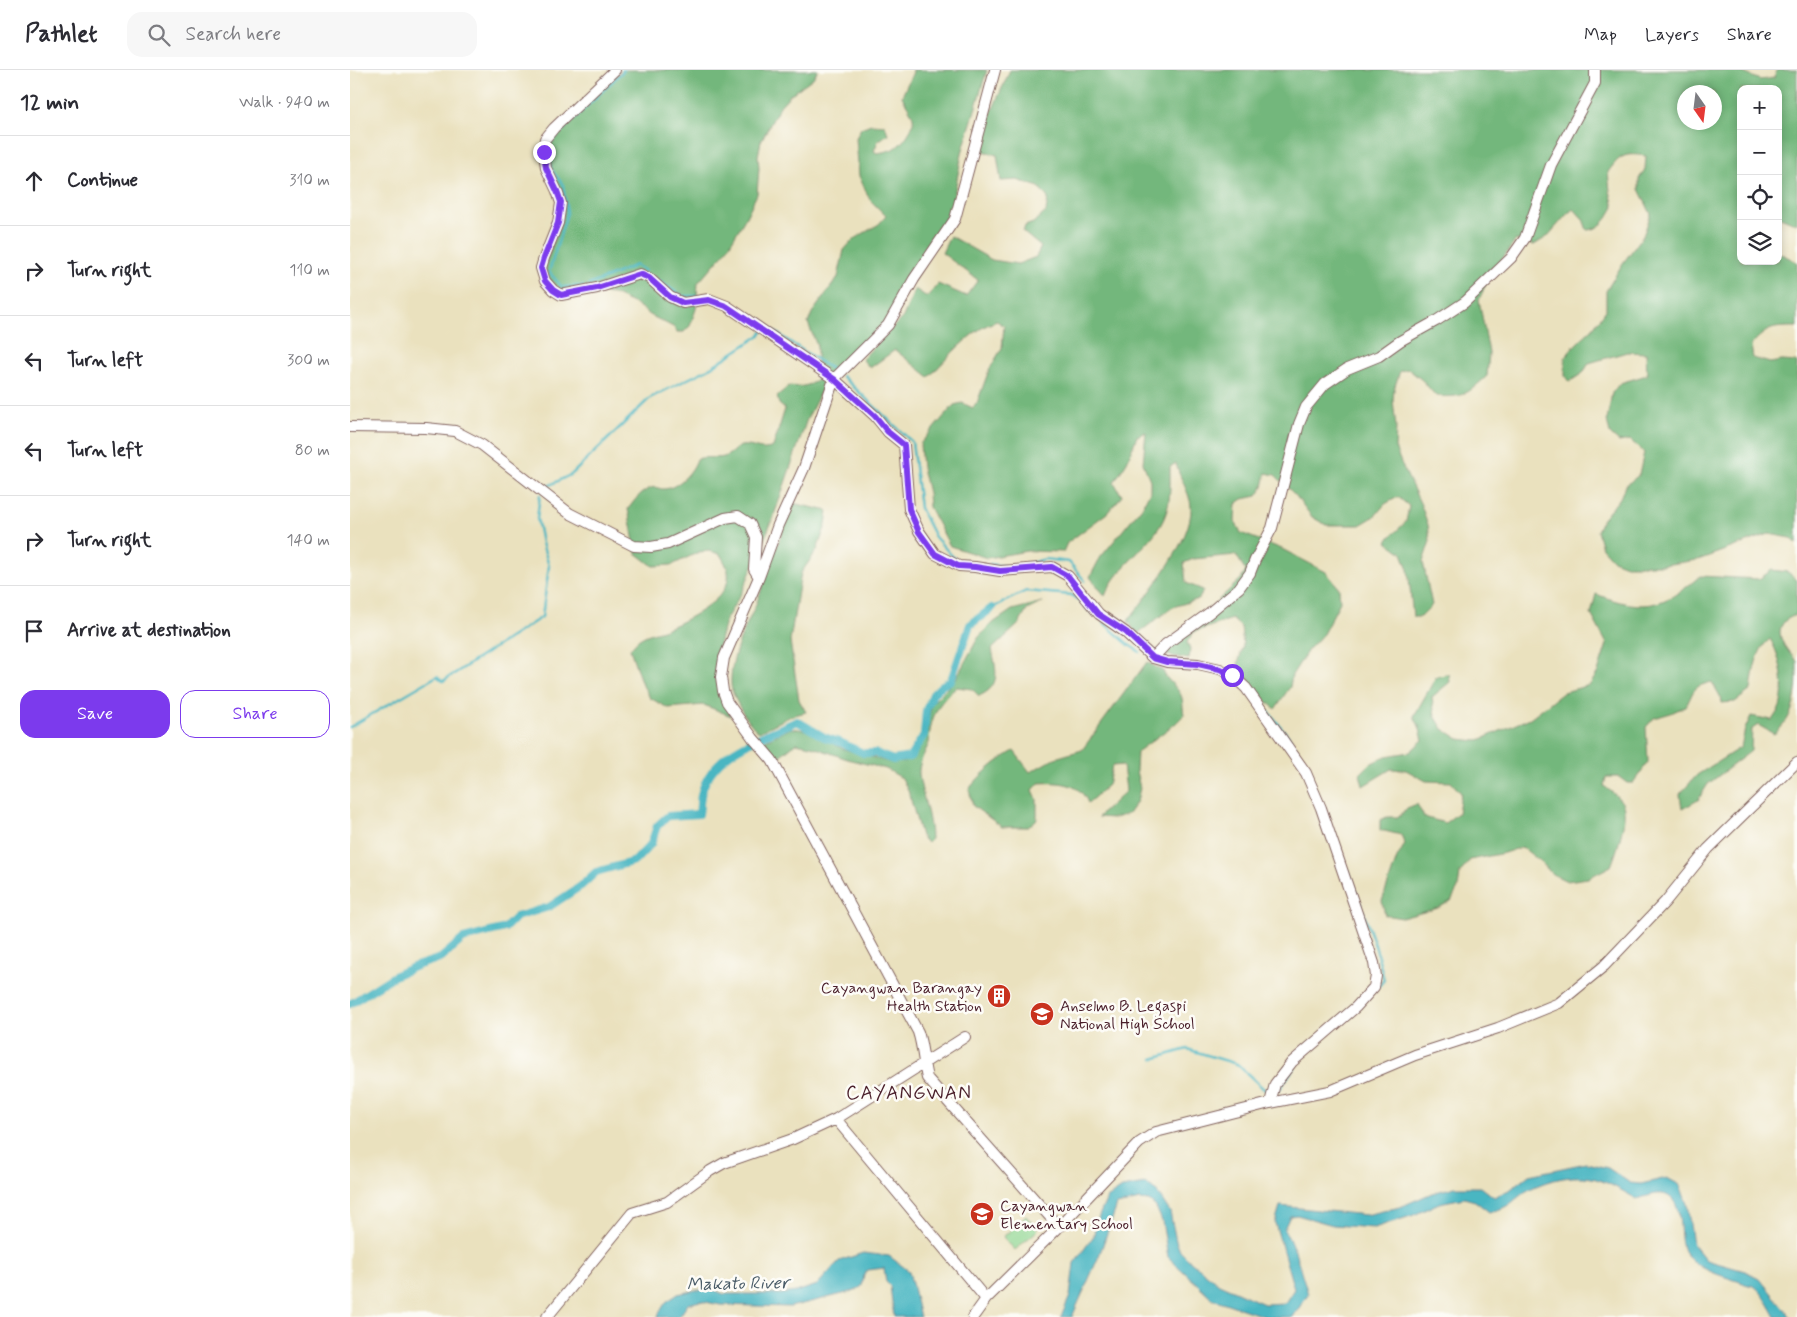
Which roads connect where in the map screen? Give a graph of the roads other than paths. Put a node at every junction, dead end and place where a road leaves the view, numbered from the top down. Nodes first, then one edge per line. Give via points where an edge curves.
1 (615, 70) edge
2 (996, 70) edge
3 (1596, 70) edge
4 (834, 379) junction
5 (350, 427) edge
6 (759, 577) junction
7 (1153, 658) junction
8 (1797, 762) edge
9 (965, 1037) dead end
10 (923, 1063) junction
11 (1270, 1103) junction
12 (836, 1119) junction
13 (1059, 1227) junction
14 (986, 1299) junction
15 (546, 1317) edge
16 (972, 1317) edge

1 - 4 street via 545,139 546,168 561,202 558,223 541,268 545,281 561,295 640,274 683,303 709,300 726,306
2 - 4 street via 955,219 914,279 888,326
3 - 7 street via 1595,84 1551,165 1525,238 1511,258 1465,302 1380,356 1347,369 1325,384 1306,407 1299,424 1272,528 1250,573 1239,588 1166,644
4 - 6 street via 804,468
4 - 7 street via 904,445 909,509 919,532 935,554 958,566 1000,571 1052,567 1068,576 1098,614 1126,632
5 - 6 street via 426,428 455,432 482,445 569,513 634,546 668,544 725,518 738,516 750,524 756,537 754,569
6 - 10 street via 724,658 723,691 727,702 772,760 918,1032
7 - 11 street via 1220,669 1246,688 1306,773 1374,962 1374,987 1356,1007 1292,1062 1275,1084
8 - 11 street via 1708,849 1665,902 1604,966 1559,1003 1498,1028 1415,1055 1330,1092
9 - 10 street
10 - 12 street
10 - 13 street via 928,1078
11 - 13 street via 1156,1132 1139,1144
12 - 14 street
12 - 15 street via 793,1139 724,1164 667,1202 632,1213
13 - 14 street
14 - 16 street

